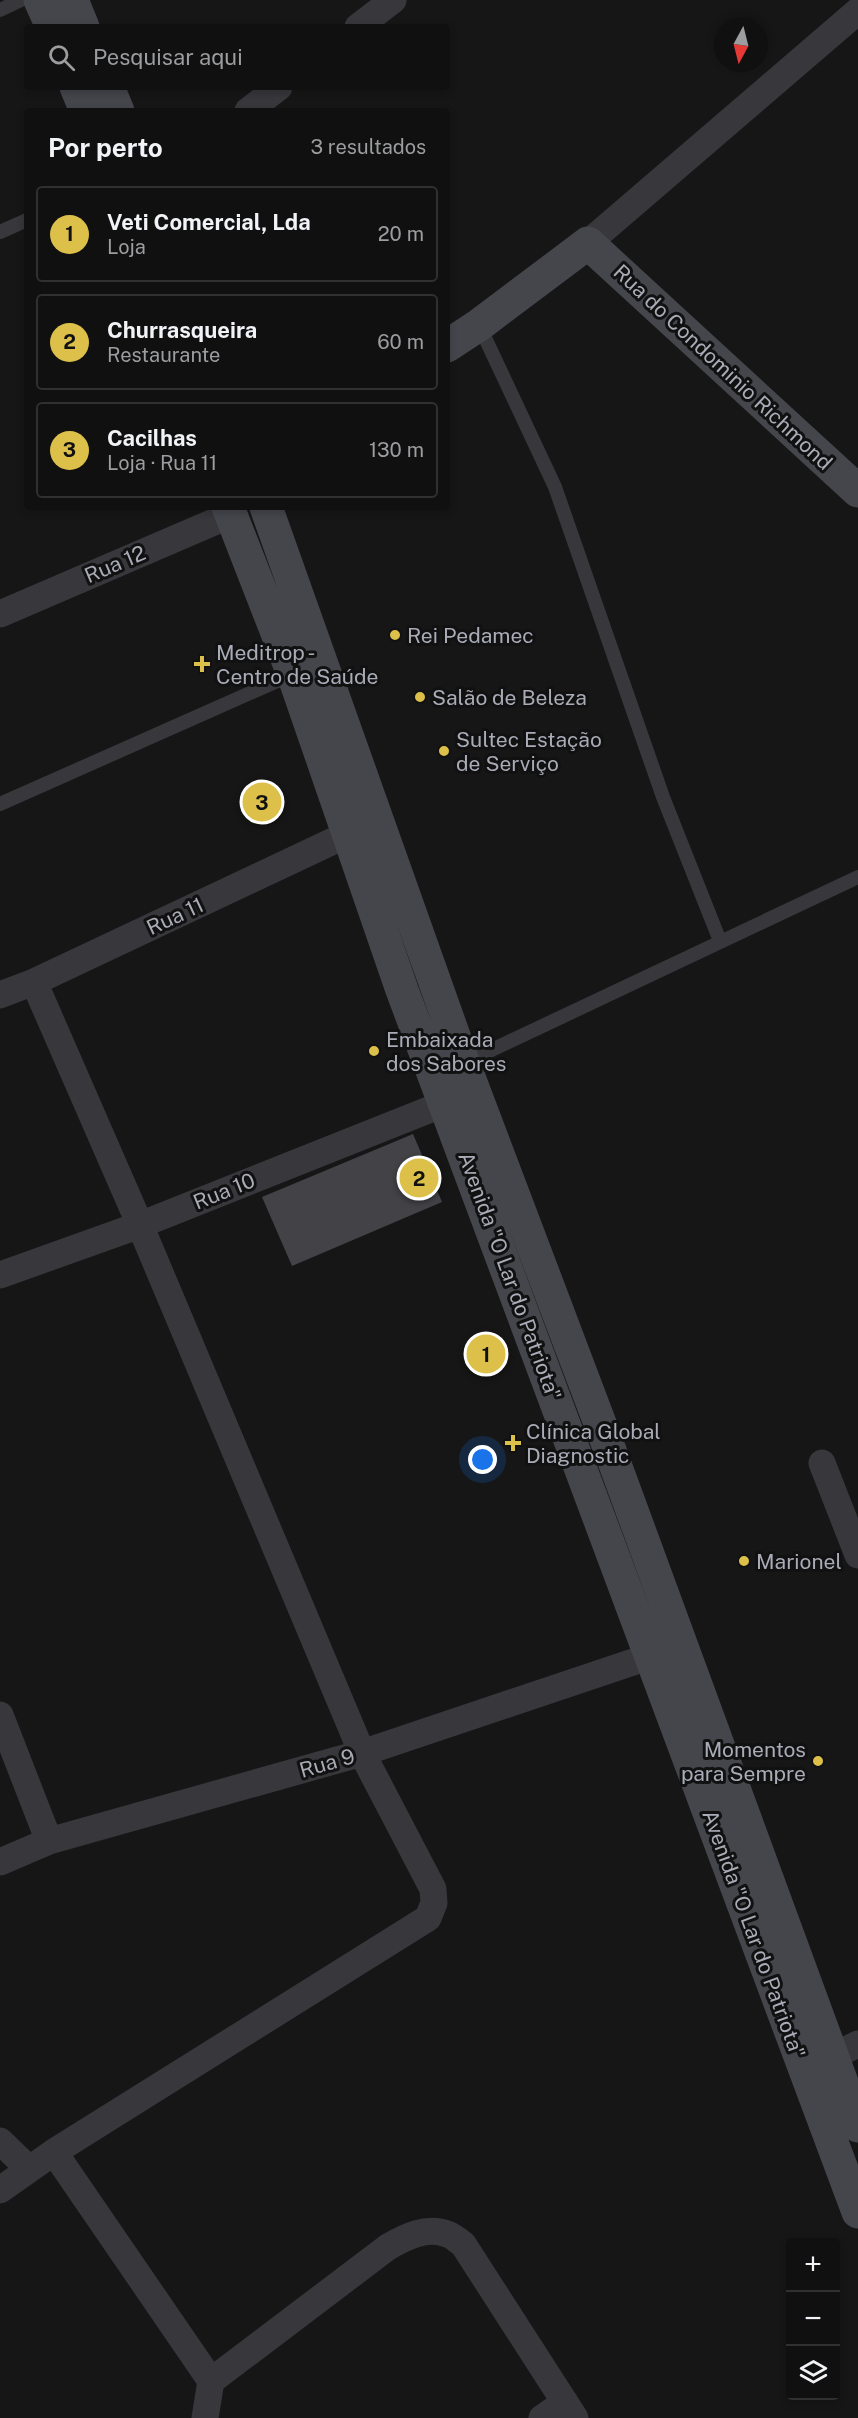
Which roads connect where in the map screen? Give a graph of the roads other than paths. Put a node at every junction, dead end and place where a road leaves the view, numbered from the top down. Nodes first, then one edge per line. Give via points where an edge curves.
1 (21, 0) edge
2 (40, 0) edge
3 (72, 0) edge
4 (393, 0) edge
5 (0, 10) edge
6 (858, 11) edge
7 (51, 24) edge
8 (82, 24) edge
9 (362, 24) edge
10 (77, 90) edge
11 (109, 90) edge
12 (275, 90) edge
13 (85, 108) edge
14 (117, 108) edge
15 (252, 108) edge
16 (24, 221) edge
17 (0, 232) edge
18 (588, 243) junction
19 (479, 325) junction
20 (450, 344) edge
21 (858, 491) edge
22 (267, 510) edge
23 (229, 511) edge
24 (0, 614) edge
25 (293, 674) junction
26 (0, 804) edge
27 (348, 834) junction
28 (858, 876) edge
29 (720, 941) junction
30 (34, 982) junction
31 (0, 995) edge
32 (464, 1064) junction
33 (446, 1103) junction
34 (140, 1225) junction
35 (0, 1275) edge
36 (822, 1463) dead end
37 (858, 1555) edge
38 (651, 1656) junction
39 (0, 1715) edge
40 (362, 1753) junction
41 (49, 1842) junction
42 (0, 1862) edge
43 (846, 2050) edge
44 (858, 2126) edge
45 (0, 2140) edge
46 (54, 2152) junction
47 (29, 2169) junction
48 (0, 2190) edge
49 (858, 2212) edge
50 (211, 2381) junction
51 (570, 2410) edge
52 (205, 2418) edge
53 (542, 2418) edge

1 - 5 lane
2 - 7 main road
3 - 8 main road
4 - 9 street
6 - 18 street
10 - 13 main road
11 - 14 main road
12 - 15 street
16 - 17 lane
18 - 19 main road
18 - 21 main road, Rua do Condominio Richmond
19 - 20 main road
19 - 29 lane via 555,488 663,797
22 - 32 main road, Avenida "O Lar do Patriota"
23 - 24 street, Rua 12
23 - 25 main road, Avenida "O Lar do Patriota"
25 - 26 lane
25 - 27 main road, Avenida "O Lar do Patriota"
27 - 30 street, Rua 11
27 - 33 main road, Avenida "O Lar do Patriota"
28 - 29 lane
29 - 32 lane
30 - 31 street, Rua 11
30 - 34 street
32 - 43 main road, Avenida "O Lar do Patriota" via 605,1437
33 - 34 street, Rua 10
33 - 38 main road, Avenida "O Lar do Patriota"
34 - 35 street, Rua 10
34 - 40 street
36 - 37 street
38 - 40 street, Rua 9
38 - 49 main road, Avenida "O Lar do Patriota"
39 - 41 street
40 - 41 street, Rua 9
40 - 46 street via 433,1889 434,1903 428,1918
41 - 42 street, Rua 9
43 - 44 main road, Avenida "O Lar do Patriota"
45 - 47 street
46 - 47 street
46 - 50 street
47 - 48 street
50 - 51 street via 388,2247 407,2236 429,2232 447,2234 463,2244
50 - 52 street
51 - 53 street

